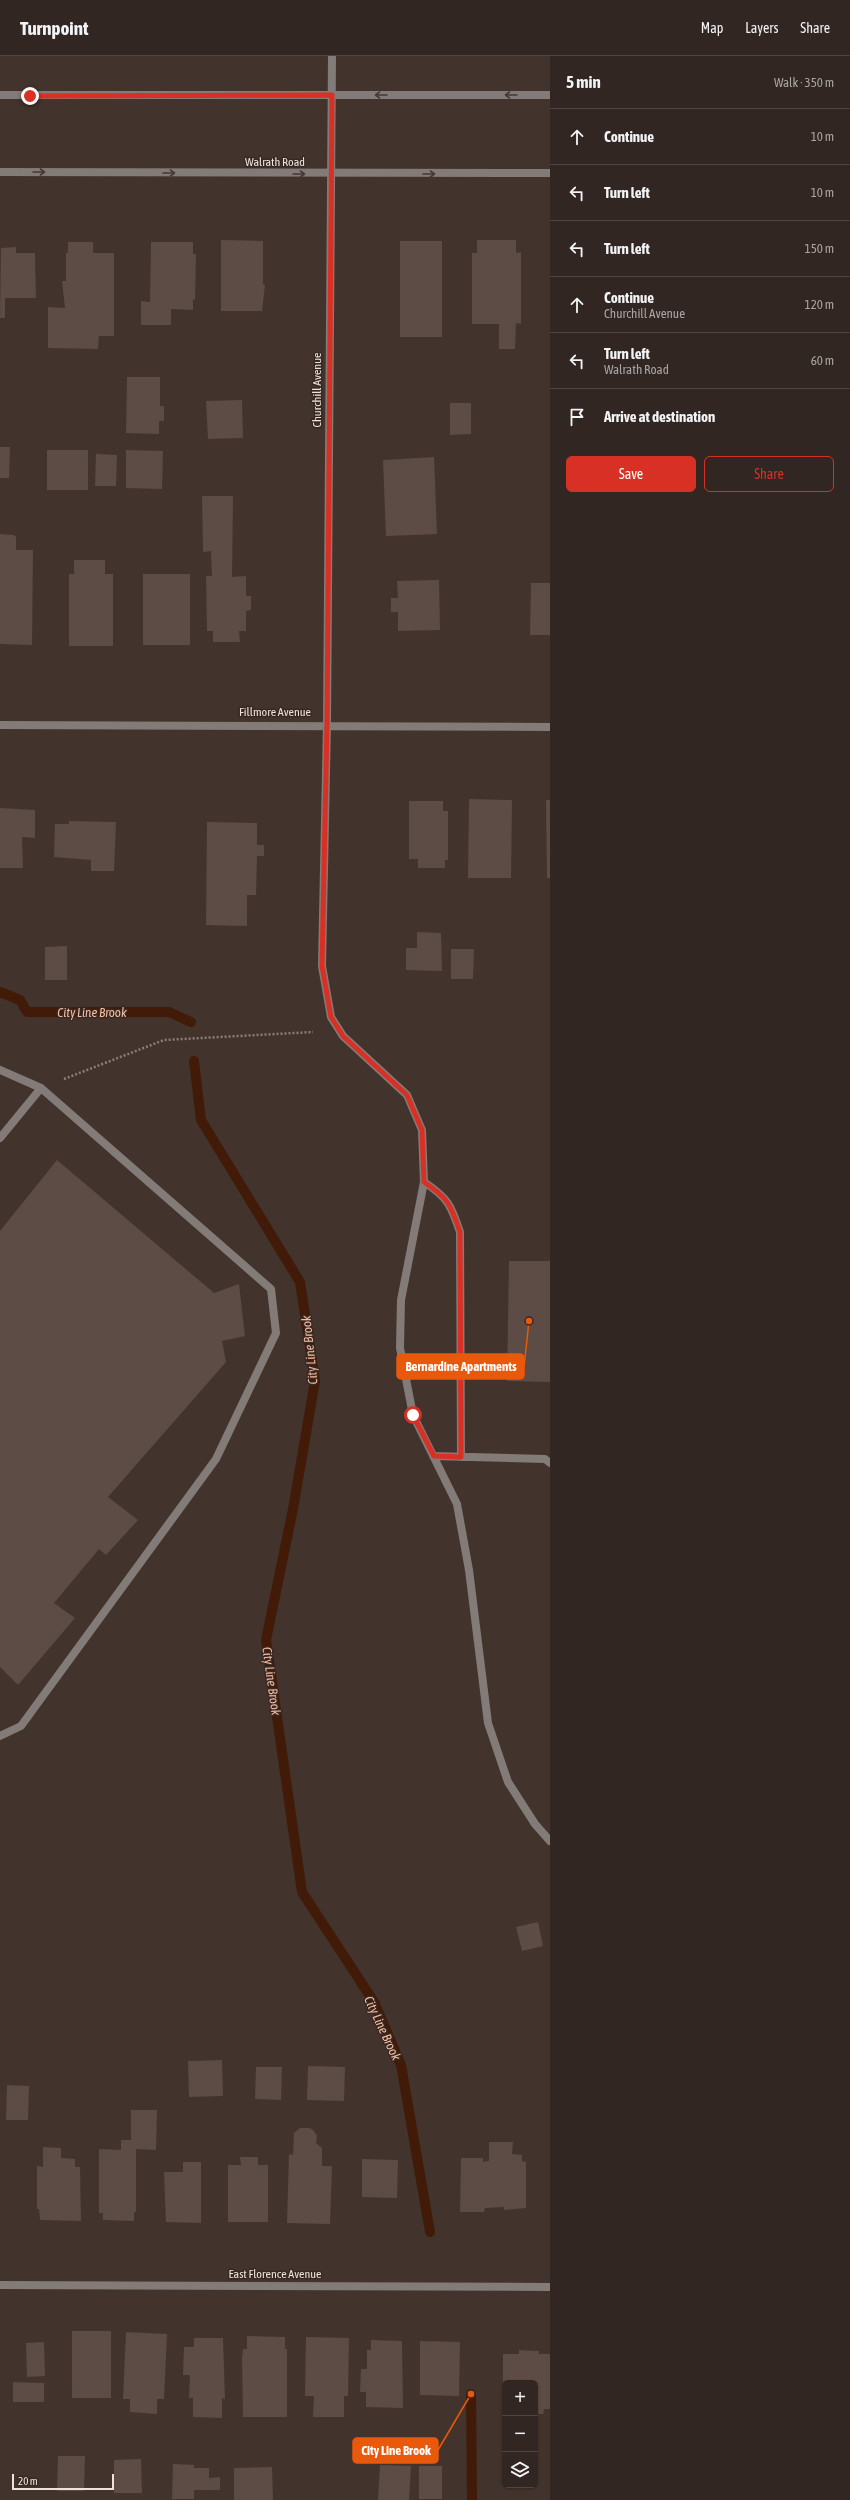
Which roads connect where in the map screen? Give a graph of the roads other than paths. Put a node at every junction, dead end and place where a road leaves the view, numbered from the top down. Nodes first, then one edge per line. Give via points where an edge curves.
1 (332, 56) edge
2 (0, 95) edge
3 (332, 95) junction
4 (550, 95) edge
5 (0, 172) edge
6 (550, 173) edge
7 (331, 174) junction
8 (327, 724) junction
9 (0, 725) edge
10 (550, 727) edge
11 (0, 1070) edge
12 (41, 1088) junction
13 (0, 1138) edge
14 (424, 1182) junction
15 (434, 1456) junction
16 (461, 1457) junction
17 (550, 1463) edge
18 (0, 1736) edge
19 (550, 1841) edge
20 (0, 2285) edge
21 (550, 2287) edge

1 - 3 street, Churchill Avenue
2 - 3 street
4 -> 3 street
3 - 7 street, Churchill Avenue
5 -> 7 street, Walrath Road
7 -> 6 street, Walrath Road
7 - 8 street, Churchill Avenue
8 - 9 street, Fillmore Avenue
8 - 10 street, Fillmore Avenue
8 - 14 street, Churchill Avenue via 322,966 331,1017 343,1036 407,1095 422,1130
11 - 12 street
12 - 13 street
12 - 18 street via 271,1289 276,1333 216,1458 21,1726
14 - 15 street, Churchill Avenue via 401,1300 400,1348 413,1415
14 - 16 street via 442,1195 453,1211 460,1232
15 - 16 street
15 - 19 street, Churchill Avenue via 457,1504 469,1570 488,1723 508,1782 535,1824
16 - 17 street via 545,1459
20 - 21 street, East Florence Avenue

